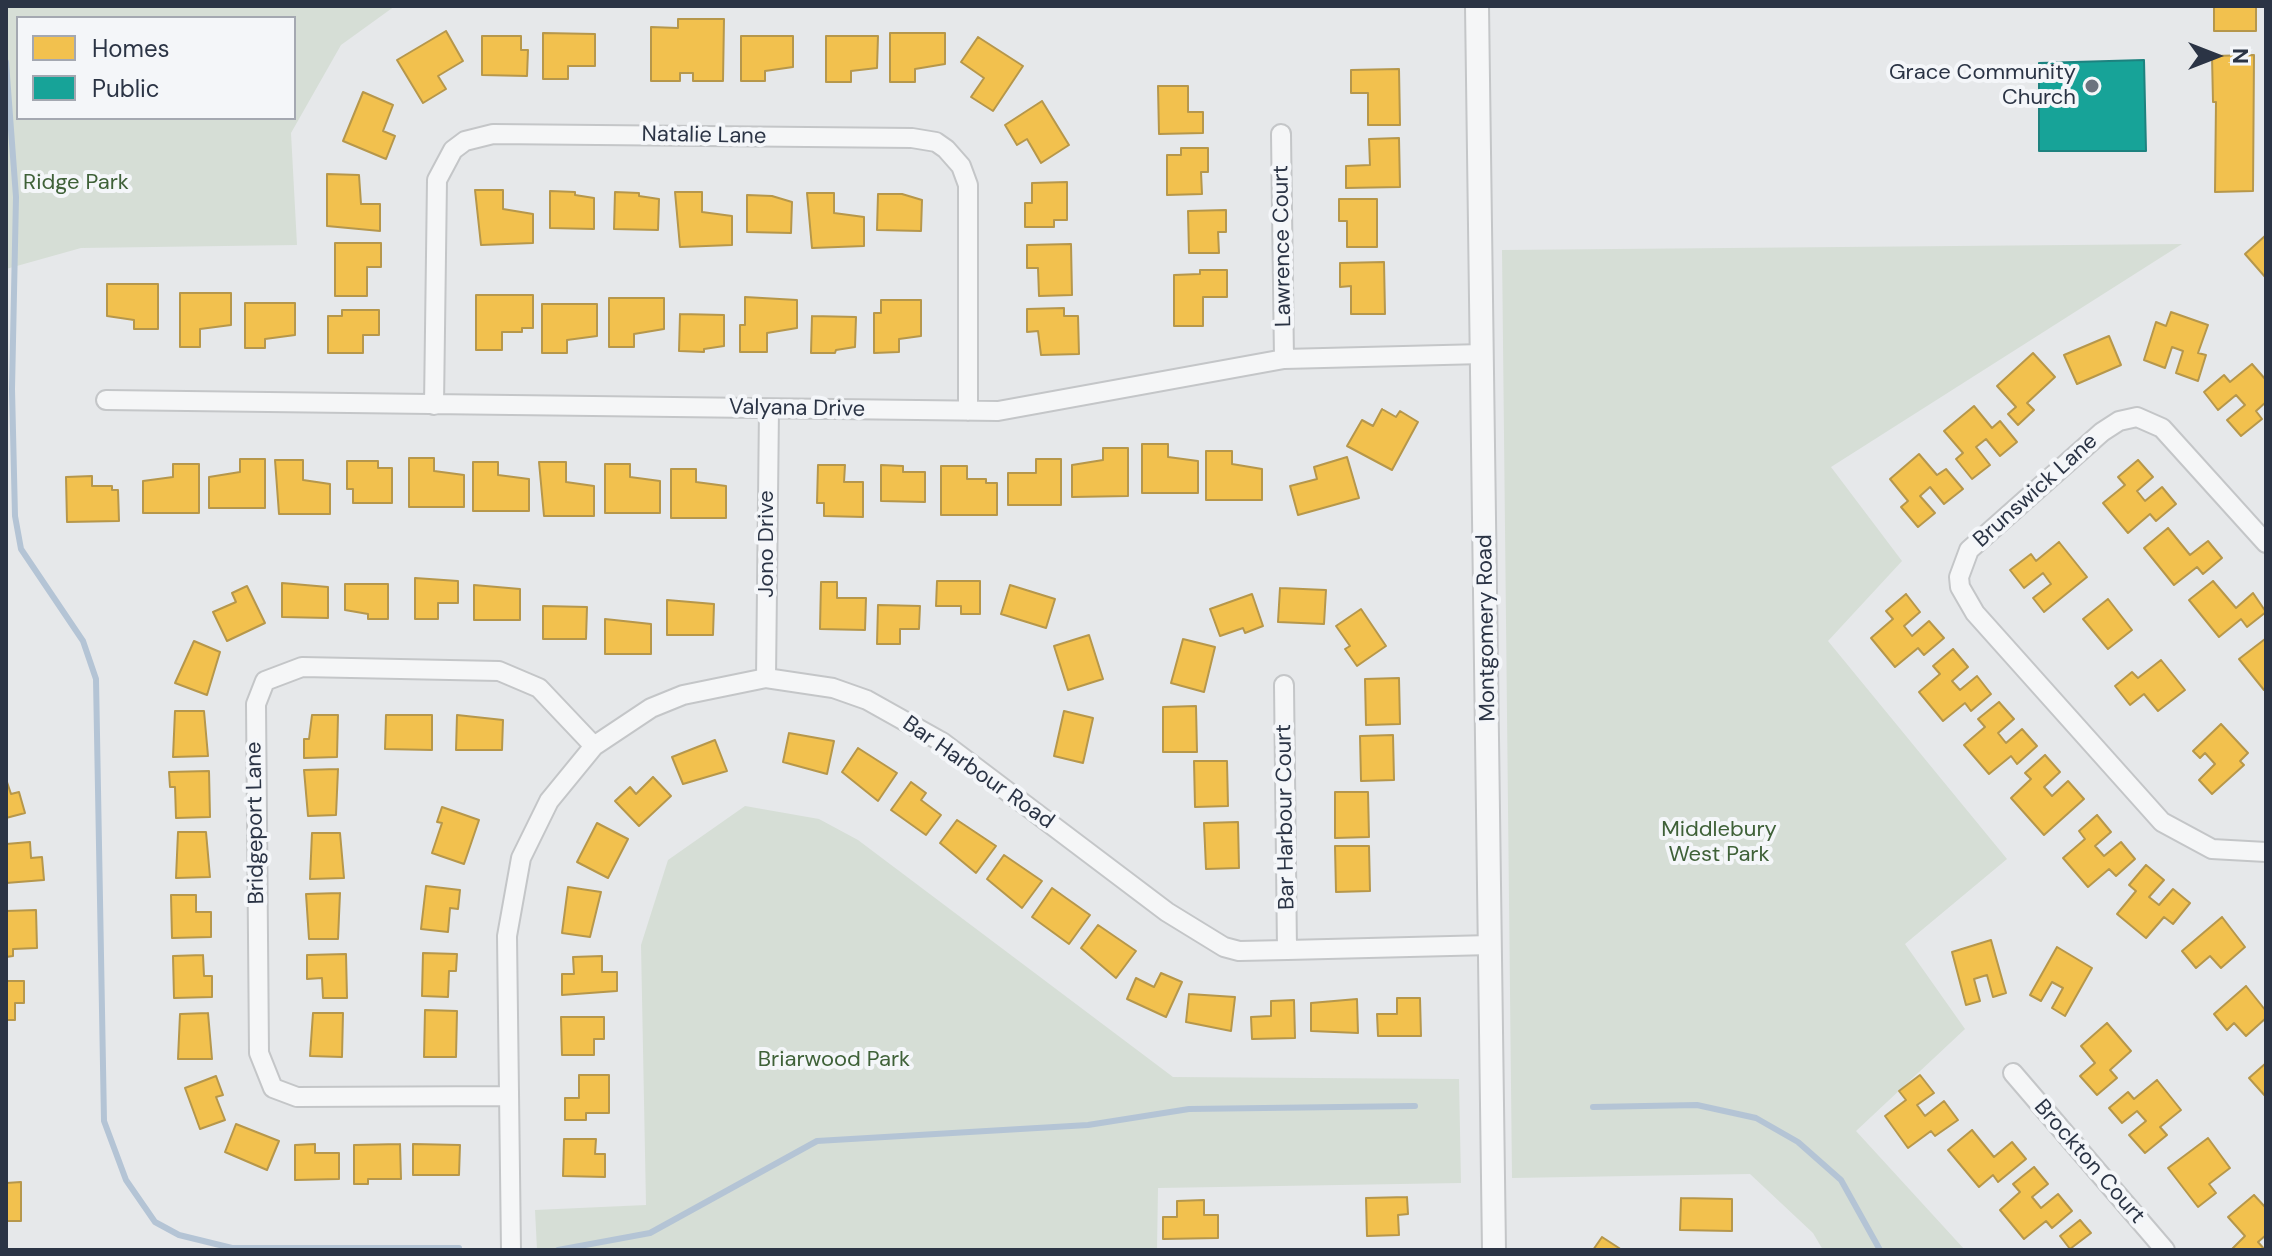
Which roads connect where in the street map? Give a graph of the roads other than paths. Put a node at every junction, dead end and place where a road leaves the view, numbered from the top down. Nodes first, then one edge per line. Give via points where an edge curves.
1 (1477, 6) edge
2 (1281, 134) dead end
3 (1483, 354) junction
4 (1284, 359) junction
5 (106, 400) dead end
6 (434, 405) junction
7 (769, 409) junction
8 (968, 411) junction
9 (2266, 543) edge
10 (766, 678) junction
11 (1284, 685) dead end
12 (594, 746) junction
13 (2266, 852) edge
14 (1491, 945) junction
15 (1287, 950) junction
16 (2013, 1073) dead end
17 (509, 1096) junction
18 (511, 1250) edge
19 (1494, 1250) edge
20 (2165, 1250) edge

1 - 3 street, Montgomery Road
2 - 4 street, Lawrence Court
3 - 4 street, Valyana Drive
3 - 14 street, Montgomery Road
4 - 8 street, Valyana Drive via 1019,408
5 - 6 street, Valyana Drive
6 - 7 street, Valyana Drive
6 - 8 street, Natalie Lane via 437,180 453,150 465,141 493,134 912,138 946,149 968,185
7 - 8 street, Valyana Drive
7 - 10 street, Jono Drive
9 - 13 street, Brunswick Lane via 2162,428 2137,417 2102,432 1980,540 1969,550 1959,577 1975,613 2162,822 2212,849
10 - 12 street, Bar Harbour Road via 683,695 651,708
10 - 15 street, Bar Harbour Road via 833,688 901,717 1208,940 1239,951
11 - 15 street, Bar Harbour Court
12 - 17 street, Bar Harbour Road via 549,801 513,883 507,936
12 - 17 street, Bridgeport Lane via 539,688 499,671 302,667 265,681 256,704 259,1053 273,1088 297,1097
14 - 15 street, Bar Harbour Road
14 - 19 street, Montgomery Road
16 - 20 street, Brockton Court
17 - 18 street, Bar Harbour Road

